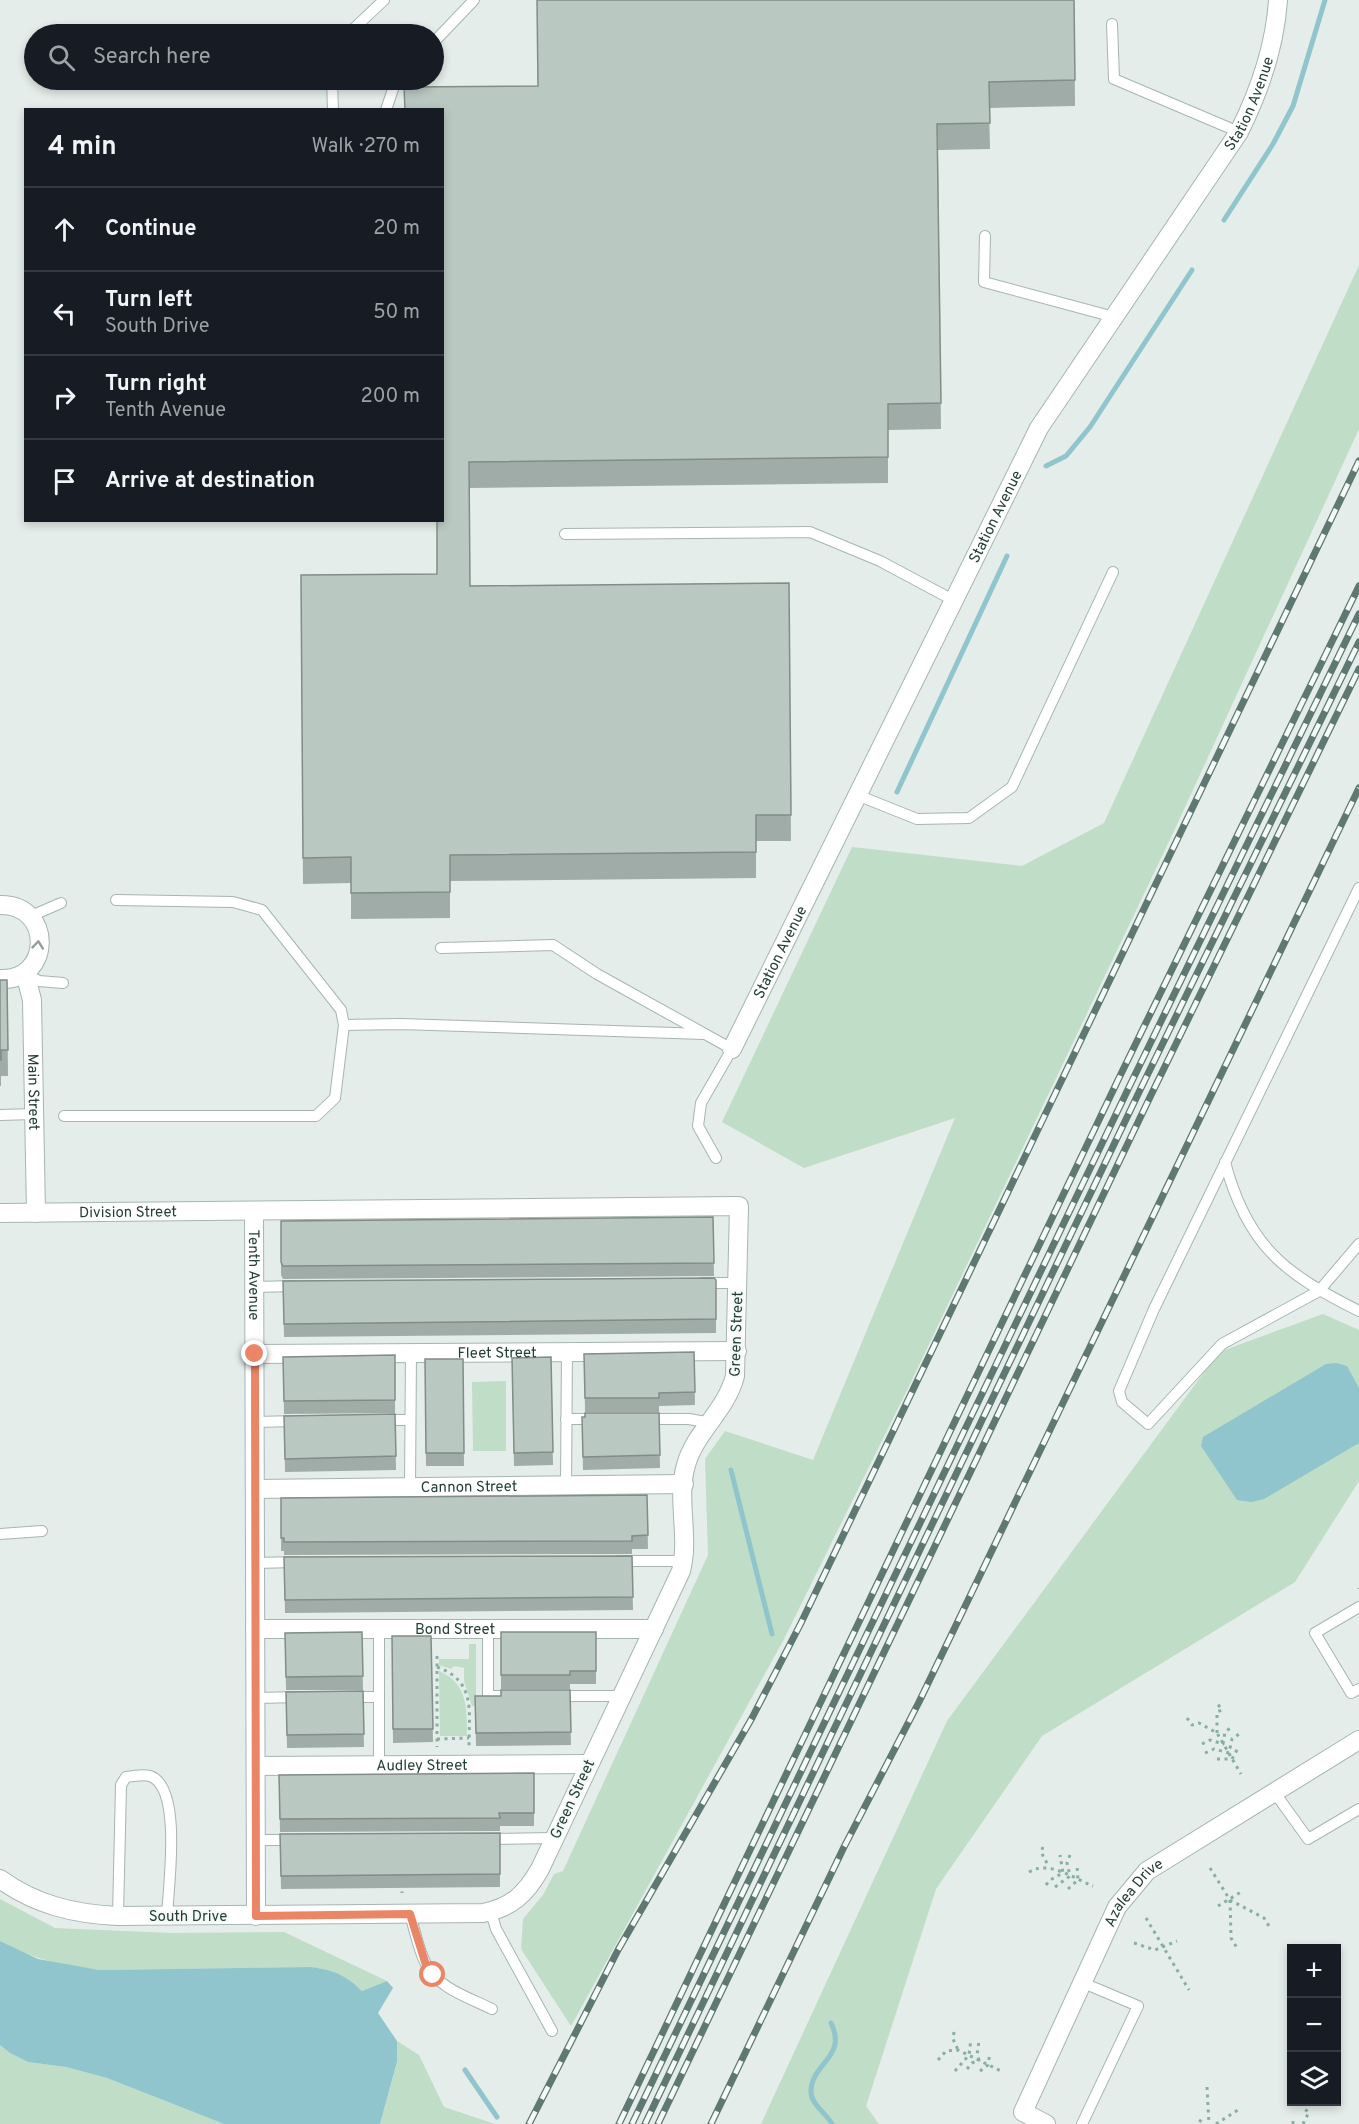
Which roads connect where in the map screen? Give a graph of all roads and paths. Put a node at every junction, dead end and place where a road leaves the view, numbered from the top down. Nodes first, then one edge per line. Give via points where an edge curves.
1 (384, 0) edge
2 (474, 0) edge
3 (1278, 0) edge
4 (359, 24) edge
5 (1112, 24) dead end
6 (444, 32) edge
7 (332, 90) edge
8 (393, 90) edge
9 (333, 108) edge
10 (387, 108) edge
11 (1239, 132) junction
12 (985, 236) dead end
13 (1114, 317) junction
14 (565, 534) dead end
15 (1113, 572) dead end
16 (953, 600) junction
17 (857, 795) junction
18 (1359, 888) edge
19 (116, 900) dead end
20 (61, 903) dead end
21 (0, 905) edge
22 (31, 916) junction
23 (441, 948) dead end
24 (25, 973) junction
25 (0, 979) edge
26 (63, 983) dead end
27 (344, 1025) junction
28 (704, 1034) junction
29 (732, 1049) junction
30 (34, 1114) junction
31 (0, 1115) edge
32 (64, 1116) dead end
33 (716, 1158) dead end
34 (1225, 1161) junction
35 (254, 1211) junction
36 (0, 1213) edge
37 (36, 1213) junction
38 (1359, 1244) edge
39 (688, 1283) edge
40 (738, 1283) junction
41 (306, 1286) edge
42 (255, 1287) junction
43 (1319, 1291) junction
44 (1359, 1311) edge
45 (567, 1351) junction
46 (737, 1351) junction
47 (411, 1352) junction
48 (255, 1354) junction
49 (566, 1419) junction
50 (611, 1419) edge
51 (633, 1419) edge
52 (364, 1420) edge
53 (410, 1420) junction
54 (307, 1421) edge
55 (255, 1422) junction
56 (711, 1423) junction
57 (684, 1484) junction
58 (566, 1485) junction
59 (410, 1487) junction
60 (255, 1489) junction
61 (42, 1531) dead end
62 (0, 1534) edge
63 (607, 1561) edge
64 (683, 1561) junction
65 (309, 1562) edge
66 (255, 1563) junction
67 (1359, 1607) edge
68 (255, 1629) junction
69 (379, 1629) junction
70 (488, 1629) junction
71 (654, 1629) junction
72 (437, 1656) dead end
73 (437, 1667) junction
74 (1359, 1689) edge
75 (510, 1696) edge
76 (544, 1696) edge
77 (621, 1696) junction
78 (309, 1697) edge
79 (333, 1697) edge
80 (379, 1697) junction
81 (256, 1698) junction
82 (1217, 1703) dead end
83 (1187, 1718) dead end
84 (1233, 1726) dead end
85 (1216, 1733) junction
86 (1239, 1734) dead end
87 (437, 1738) junction
88 (469, 1738) junction
89 (1359, 1740) edge
90 (1202, 1744) dead end
91 (1223, 1744) junction
92 (1238, 1748) dead end
93 (437, 1750) dead end
94 (469, 1750) dead end
95 (1205, 1753) dead end
96 (1229, 1753) junction
97 (1217, 1759) dead end
98 (1232, 1759) junction
99 (588, 1764) junction
100 (379, 1765) junction
101 (256, 1766) junction
102 (1241, 1774) dead end
103 (1275, 1793) junction
104 (1359, 1809) edge
105 (553, 1838) junction
106 (477, 1839) edge
107 (256, 1840) junction
108 (310, 1840) edge
109 (1043, 1847) dead end
110 (1060, 1855) dead end
111 (1070, 1855) dead end
112 (1077, 1865) dead end
113 (1049, 1867) junction
114 (1210, 1868) dead end
115 (1029, 1872) dead end
116 (1062, 1873) junction
117 (1070, 1876) junction
118 (0, 1879) edge
119 (1078, 1880) junction
120 (402, 1882) edge
121 (1046, 1885) dead end
122 (1093, 1886) dead end
123 (1055, 1887) dead end
124 (1068, 1889) dead end
125 (1241, 1892) dead end
126 (402, 1893) dead end
127 (1230, 1900) junction
128 (1218, 1906) dead end
129 (491, 1912) junction
130 (410, 1914) junction
131 (118, 1916) junction
132 (167, 1916) junction
133 (256, 1916) junction
134 (1146, 1918) dead end
135 (1269, 1926) dead end
136 (1177, 1941) dead end
137 (1134, 1943) dead end
138 (1164, 1948) junction
139 (1237, 1948) dead end
140 (1081, 1982) junction
141 (1189, 1990) dead end
142 (492, 2009) dead end
143 (552, 2031) dead end
144 (954, 2032) dead end
145 (971, 2039) dead end
146 (979, 2041) dead end
147 (958, 2050) junction
148 (990, 2053) dead end
149 (969, 2055) junction
150 (938, 2060) dead end
151 (979, 2060) junction
152 (988, 2065) junction
153 (968, 2069) dead end
154 (955, 2071) dead end
155 (980, 2071) dead end
156 (1003, 2072) dead end
157 (1207, 2087) dead end
158 (1241, 2108) dead end
159 (1304, 2109) dead end
160 (1293, 2117) dead end
161 (1198, 2120) dead end
162 (1046, 2124) edge
163 (1082, 2124) edge
164 (1207, 2124) edge
165 (1216, 2124) edge
166 (1293, 2124) edge
167 (1303, 2124) edge

1 - 4 lane
2 - 6 lane
3 - 11 street, Station Avenue via 1269,59 1255,101
5 - 11 lane via 1114,79
7 - 9 lane
8 - 10 lane
11 - 13 street, Station Avenue
12 - 13 lane via 984,282
13 - 16 street, Station Avenue via 1039,428
14 - 16 lane via 810,531 880,561
15 - 17 lane via 1012,787 969,818 917,819
16 - 17 street, Station Avenue
17 - 29 street, Station Avenue
18 - 34 lane
19 - 27 lane via 233,902 262,910 341,1010
20 - 22 lane
21 - 22 street via 22,909
24 -> 22 street via 36,961 39,945 38,928
23 - 28 lane via 553,945
24 - 25 street via 9,980
24 - 26 lane via 39,981
24 - 30 street, Main Street via 32,1000
27 - 28 lane
27 - 32 lane via 335,1098 316,1116
28 - 29 lane
29 - 33 lane via 701,1103 698,1126
30 - 31 lane
30 - 37 street, Main Street
34 - 43 lane via 1231,1185 1254,1232 1276,1260
34 - 43 lane via 1119,1391 1122,1402 1148,1424 1222,1344
35 - 37 street, Division Street
35 - 40 street, Green Street via 739,1206
35 - 42 street, Tenth Avenue
36 - 37 street, Division Street
38 - 43 lane
39 - 40 lane
40 - 46 street, Green Street
41 - 42 lane
42 - 48 street, Tenth Avenue
43 - 44 lane
45 - 46 street, Fleet Street
45 - 47 street, Fleet Street
45 - 49 lane
46 - 56 street, Green Street via 732,1388
47 - 48 street, Fleet Street
47 - 53 lane
48 - 55 street, Tenth Avenue
49 - 50 lane
49 - 58 lane
51 - 56 lane via 695,1419
52 - 53 lane
53 - 59 lane
54 - 55 lane
55 - 60 street, Tenth Avenue
56 - 57 street, Green Street via 689,1455
57 - 58 street, Cannon Street
57 - 64 street, Green Street
58 - 59 street, Cannon Street
59 - 60 street, Cannon Street
60 - 66 street, Tenth Avenue
61 - 62 lane
63 - 64 lane
64 - 71 street, Green Street
65 - 66 lane
66 - 68 street, Tenth Avenue
67 - 74 lane via 1315,1633 1351,1693
68 - 69 street, Bond Street
68 - 81 street, Tenth Avenue
69 - 70 street, Bond Street
69 - 80 lane
70 - 71 street, Bond Street
70 - 75 lane via 488,1696
71 - 77 street, Green Street
72 - 73 path
73 - 87 path
73 - 88 path via 455,1676 466,1691
76 - 77 lane
77 - 99 street, Green Street
78 - 81 lane
79 - 80 lane
80 - 100 lane
81 - 101 street, Tenth Avenue
82 - 85 path via 1222,1710 1215,1719
83 - 85 path via 1192,1725 1199,1723
84 - 91 path via 1225,1732
85 - 91 path
86 - 96 path via 1232,1739
87 - 88 path
87 - 93 path
88 - 94 path
89 - 103 street, Azalea Drive
90 - 91 path via 1210,1740
91 - 96 path
92 - 98 path
95 - 96 path via 1214,1749
96 - 98 path
97 - 98 path
98 - 102 path
99 - 100 street, Audley Street
99 - 105 street, Green Street
100 - 101 street, Audley Street
101 - 107 street, Tenth Avenue
103 - 104 lane via 1308,1839
103 - 140 street, Azalea Drive via 1147,1871 1117,1907
105 - 106 lane
105 - 129 street, Green Street via 522,1895 509,1906
107 - 108 lane
107 - 133 street, Tenth Avenue
109 - 113 path via 1041,1852
110 - 116 path
111 - 117 path
112 - 119 path
113 - 115 path
113 - 116 path
114 - 127 path
116 - 117 path
116 - 121 path
117 - 119 path
117 - 123 path
118 - 131 street, South Drive via 25,1895 60,1909
119 - 122 path
119 - 124 path
120 - 126 path
125 - 127 path
127 - 128 path
127 - 135 path via 1264,1918
127 - 139 path via 1231,1938
129 - 130 street, South Drive
129 - 143 lane via 496,1929
130 - 133 street, South Drive
130 - 142 lane via 426,1965 433,1975 442,1984
131 - 132 street, South Drive
131 - 132 lane via 121,1785 126,1777 132,1776 150,1776 156,1781 171,1814
132 - 133 street, South Drive
134 - 138 path
136 - 138 path
137 - 138 path via 1155,1950
138 - 141 path
140 - 162 street, Azalea Drive via 1023,2112
140 - 163 lane via 1138,2006
144 - 147 path
145 - 149 path
146 - 151 path
147 - 149 path
147 - 150 path via 946,2051
148 - 152 path
149 - 151 path
149 - 154 path
151 - 152 path
151 - 153 path
152 - 155 path
152 - 156 path
157 - 164 path
158 - 165 path
159 - 167 path via 1309,2112
160 - 166 path
161 - 164 path

